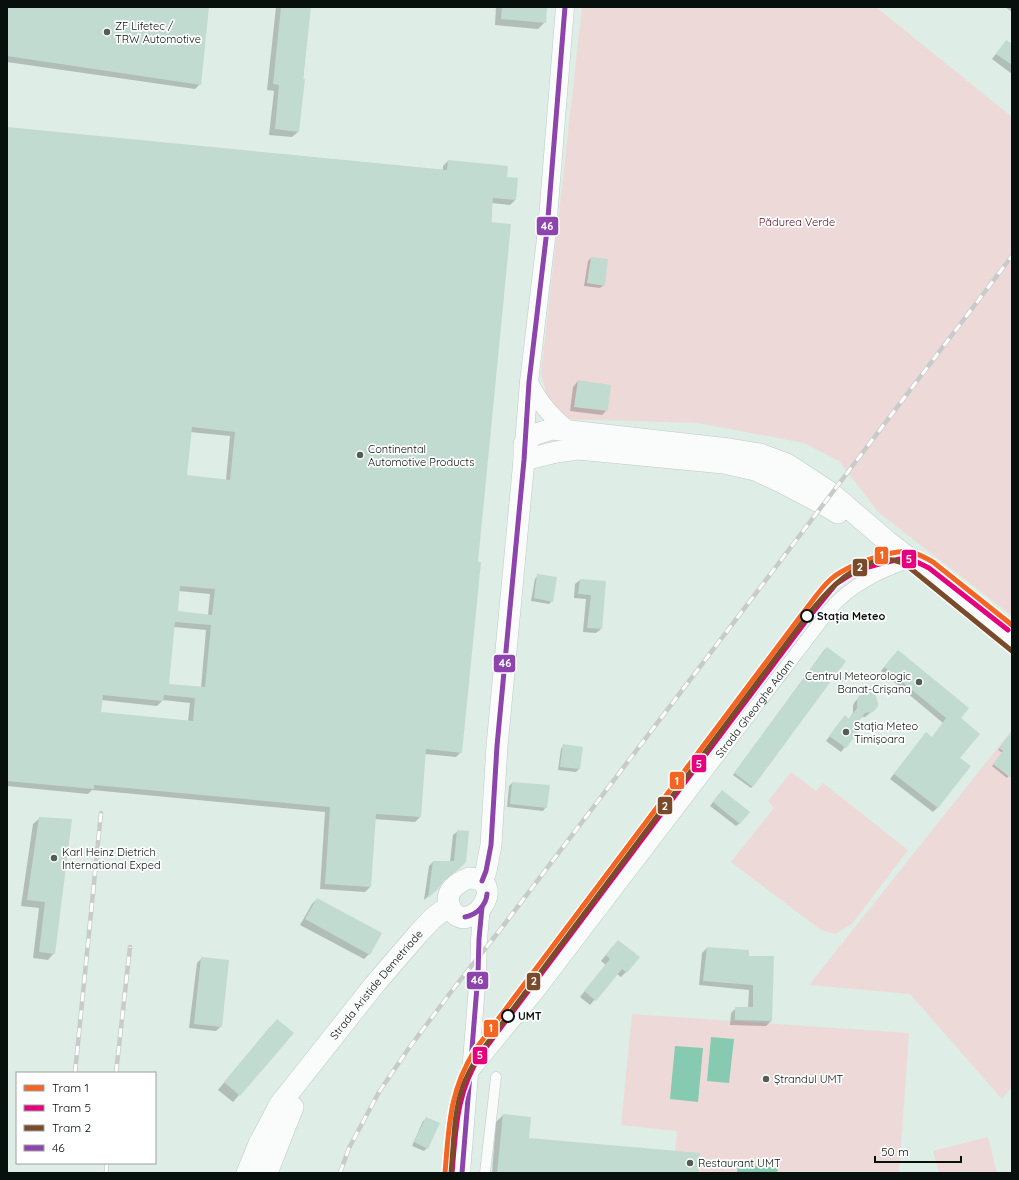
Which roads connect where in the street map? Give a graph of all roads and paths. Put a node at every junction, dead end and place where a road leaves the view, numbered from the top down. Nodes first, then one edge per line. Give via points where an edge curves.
1 (565, 7) edge
2 (529, 382) junction
3 (569, 431) junction
4 (524, 452) junction
5 (887, 541) junction
6 (912, 560) junction
7 (1012, 638) edge
8 (482, 881) junction
9 (466, 910) junction
10 (308, 1069) junction
11 (471, 1073) junction
12 (496, 1077) dead end
13 (247, 1173) edge
14 (267, 1173) edge
15 (462, 1173) edge
16 (485, 1173) edge

1 - 2 main road via 547,230
2 - 3 main road via 537,398 554,419
2 - 4 main road
3 - 4 main road via 552,429 533,435
3 - 5 main road via 760,454 787,464 832,493
4 - 5 main road via 578,449 724,462 755,470 782,482
4 - 8 main road via 497,746 491,845
5 - 6 main road
6 - 7 main road
6 - 11 street, Strada Gheorghe Adam via 853,588 831,608 537,993
8 - 9 main road via 487,891 485,901
8 - 9 main road via 475,878 462,880 451,890 448,901
9 - 10 main road, Strada Aristide Demetriade via 441,912 433,918 370,990
9 - 11 street via 479,939
10 - 13 main road, Strada Aristide Demetriade via 280,1104
10 - 14 main road, Strada Aristide Demetriade
11 - 15 street
12 - 16 street

